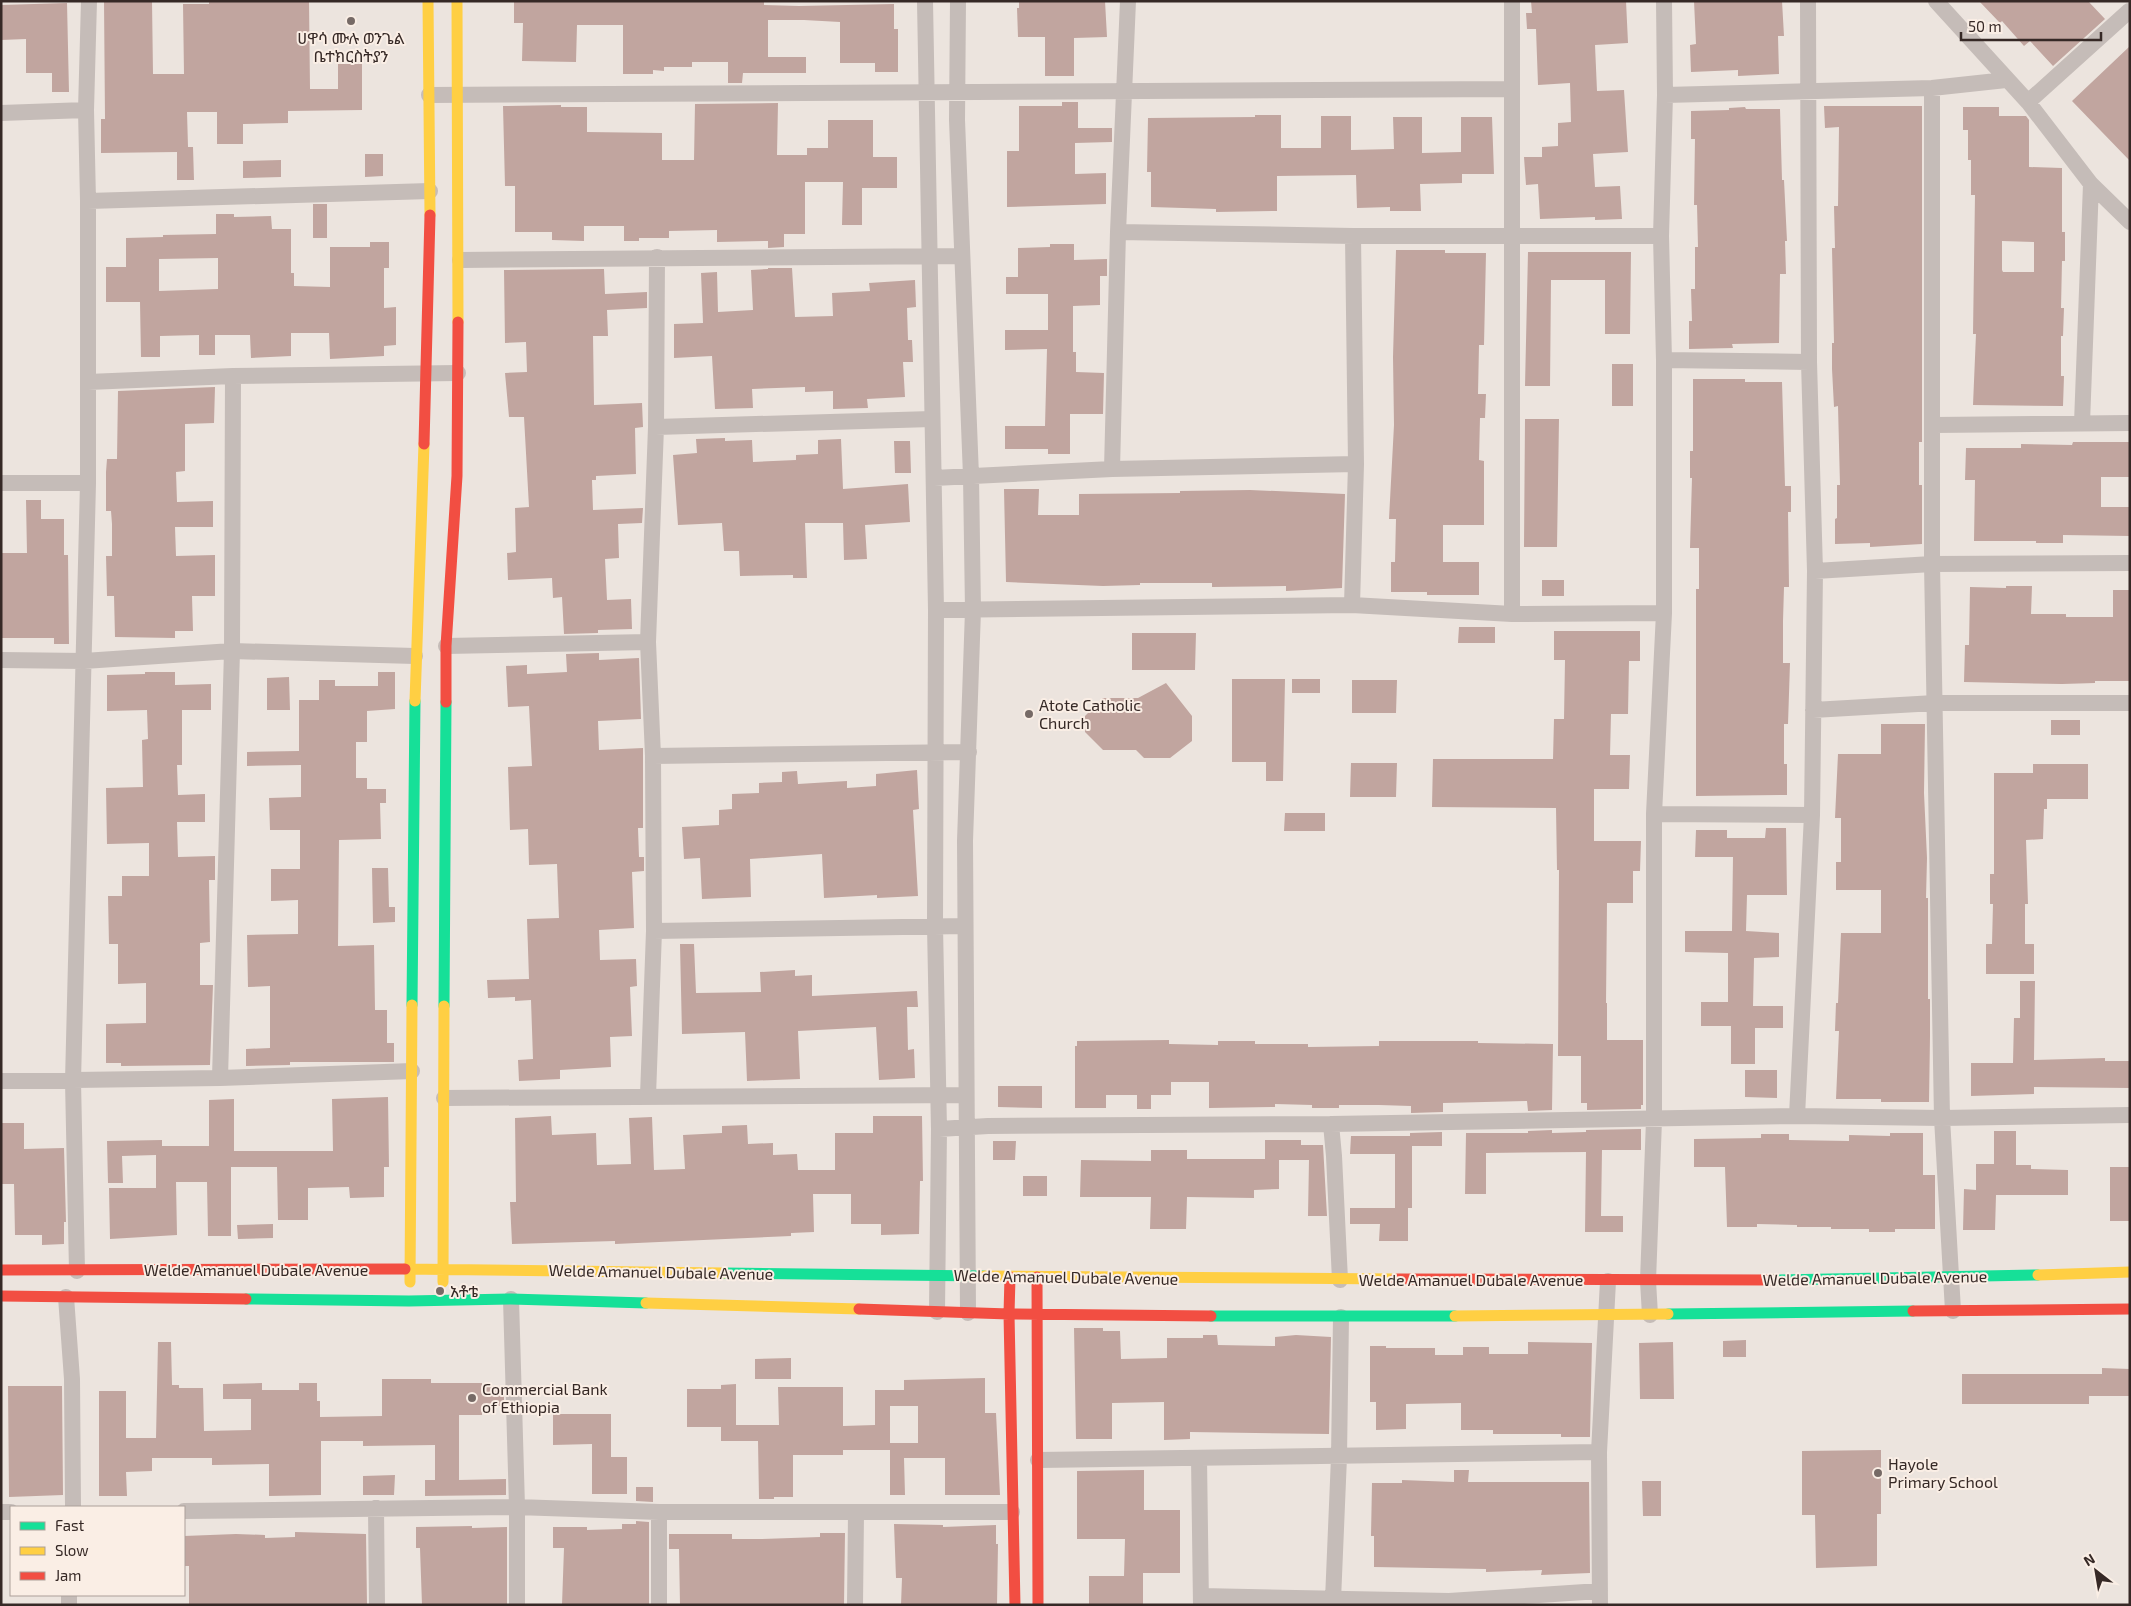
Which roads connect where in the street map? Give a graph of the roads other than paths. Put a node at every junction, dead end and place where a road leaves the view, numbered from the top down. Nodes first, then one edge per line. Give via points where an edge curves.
1 (89, 1) edge
2 (428, 1) edge
3 (457, 1) edge
4 (926, 1) edge
5 (958, 1) edge
6 (1128, 1) edge
7 (1512, 1) edge
8 (1664, 1) edge
9 (1808, 1) edge
10 (1936, 1) edge
11 (2127, 8) edge
12 (2006, 80) junction
13 (1932, 88) junction
14 (1511, 89) junction
15 (957, 92) junction
16 (1123, 92) junction
17 (1808, 92) junction
18 (927, 93) junction
19 (429, 95) junction
20 (457, 95) junction
21 (1665, 95) junction
22 (2028, 102) junction
23 (86, 110) junction
24 (1, 113) edge
25 (2091, 184) junction
26 (430, 191) junction
27 (88, 201) junction
28 (2130, 222) edge
29 (1118, 232) junction
30 (1353, 236) junction
31 (1512, 236) junction
32 (1661, 236) junction
33 (929, 256) junction
34 (962, 256) junction
35 (657, 257) junction
36 (460, 260) junction
37 (1664, 360) junction
38 (1809, 362) junction
39 (458, 373) junction
40 (427, 374) junction
41 (232, 376) junction
42 (88, 382) junction
43 (932, 419) junction
44 (2082, 423) junction
45 (2130, 423) edge
46 (1934, 425) junction
47 (656, 428) junction
48 (1356, 464) junction
49 (1112, 469) junction
50 (971, 476) junction
51 (934, 478) junction
52 (1, 483) edge
53 (88, 483) junction
54 (2130, 563) edge
55 (1932, 564) junction
56 (1814, 571) junction
57 (1352, 606) junction
58 (936, 610) junction
59 (973, 610) junction
60 (1512, 614) junction
61 (1664, 614) junction
62 (648, 642) junction
63 (446, 646) junction
64 (232, 651) junction
65 (415, 656) junction
66 (1, 660) edge
67 (84, 661) junction
68 (1935, 703) junction
69 (2130, 703) edge
70 (1813, 710) junction
71 (936, 752) junction
72 (968, 752) junction
73 (653, 756) junction
74 (1654, 814) junction
75 (1812, 815) junction
76 (934, 926) junction
77 (965, 926) junction
78 (654, 931) junction
79 (412, 1071) junction
80 (220, 1078) junction
81 (1, 1081) edge
82 (73, 1081) junction
83 (648, 1096) junction
84 (939, 1096) junction
85 (966, 1096) junction
86 (444, 1098) junction
87 (2130, 1115) edge
88 (1798, 1116) junction
89 (1942, 1118) junction
90 (1654, 1120) junction
91 (1331, 1124) junction
92 (966, 1128) junction
93 (939, 1129) junction
94 (411, 1269) junction
95 (444, 1269) junction
96 (1, 1270) edge
97 (77, 1271) junction
98 (2130, 1272) edge
99 (938, 1276) junction
100 (967, 1276) junction
101 (1010, 1277) junction
102 (1037, 1277) junction
103 (1951, 1278) junction
104 (1340, 1280) junction
105 (1608, 1281) junction
106 (1648, 1281) junction
107 (1, 1296) edge
108 (66, 1298) junction
109 (511, 1299) junction
110 (442, 1300) junction
111 (409, 1301) junction
112 (2130, 1310) edge
113 (1953, 1311) junction
114 (937, 1312) junction
115 (968, 1313) junction
116 (1009, 1314) junction
117 (1036, 1314) junction
118 (1607, 1315) junction
119 (1650, 1315) junction
120 (1341, 1317) junction
121 (1599, 1452) junction
122 (1339, 1457) junction
123 (1199, 1458) junction
124 (1038, 1460) junction
125 (73, 1506) edge
126 (376, 1508) junction
127 (517, 1508) junction
128 (185, 1510) edge
129 (659, 1512) junction
130 (1012, 1512) junction
131 (856, 1513) junction
132 (1600, 1598) edge
133 (1201, 1600) edge
134 (1333, 1600) junction
135 (1449, 1603) edge
136 (377, 1605) edge
137 (517, 1605) edge
138 (659, 1605) edge
139 (855, 1605) edge
140 (1014, 1605) edge
141 (1038, 1605) edge

1 - 23 street
2 - 19 main road
3 - 20 main road
4 - 18 street
5 - 15 street
6 - 16 street
7 - 14 street
8 - 21 street
9 - 17 street
10 - 12 street
11 - 22 street
12 - 13 street
12 - 22 street
13 - 17 street
13 - 46 street
14 - 16 street
14 - 31 street
15 - 16 street
15 - 18 street
15 - 34 street
16 - 29 street
17 - 21 street
17 - 38 street
18 - 20 street
18 - 33 street
19 - 20 street
19 - 26 main road
20 - 36 main road
21 - 32 street
22 - 25 street
23 - 24 street
23 - 27 street
25 - 28 street
25 - 44 street
26 - 27 street
26 - 40 main road
27 - 42 street
29 - 30 street
29 - 49 street
30 - 31 street
30 - 48 street
31 - 32 street
31 - 60 street
32 - 37 street
33 - 34 street
33 - 35 street
33 - 43 street
34 - 50 street
35 - 36 street
35 - 47 street
36 - 39 main road
37 - 38 street
37 - 61 street
38 - 56 street
39 - 40 street
39 - 63 main road via 457,476
40 - 41 street
40 - 65 main road
41 - 42 street
41 - 64 street
42 - 53 street
43 - 47 street
43 - 51 street
44 - 45 street
44 - 46 street
46 - 55 street
47 - 62 street
48 - 49 street
48 - 57 street
49 - 50 street
50 - 51 street
50 - 59 street
51 - 58 street
52 - 53 street
53 - 67 street
54 - 55 street
55 - 56 street
55 - 68 street
56 - 70 street
57 - 59 street
57 - 60 street
58 - 59 street
58 - 71 street
59 - 72 street
60 - 61 street
61 - 74 street
62 - 63 street
62 - 73 street
63 - 86 main road
64 - 65 street
64 - 67 street
64 - 80 street
65 - 79 main road
66 - 67 street
67 - 82 street
68 - 69 street
68 - 70 street
68 - 89 street
70 - 75 street
71 - 72 street
71 - 73 street
71 - 76 street
72 - 77 street
73 - 78 street
74 - 75 street
74 - 90 street
75 - 88 street
76 - 77 street
76 - 78 street
76 - 84 street
77 - 85 street
78 - 83 street
79 - 80 street
79 - 94 main road
80 - 82 street
81 - 82 street
82 - 97 street
83 - 84 street
83 - 86 street
84 - 85 street
84 - 93 street
85 - 92 street
86 - 95 main road
87 - 89 street
88 - 89 street
88 - 90 street
89 - 103 street
90 - 91 street
90 - 106 street
91 - 92 street
91 - 104 street
92 - 93 street
92 - 100 street
93 - 99 street
94 - 95 main road, Welde Amanuel Dubale Avenue
94 - 97 main road, Welde Amanuel Dubale Avenue
94 - 111 main road
95 - 99 main road, Welde Amanuel Dubale Avenue
95 - 110 main road
96 - 97 main road, Welde Amanuel Dubale Avenue
98 - 103 main road, Welde Amanuel Dubale Avenue
99 - 100 main road, Welde Amanuel Dubale Avenue
99 - 114 street
100 - 101 main road, Welde Amanuel Dubale Avenue
100 - 115 street
101 - 102 main road, Welde Amanuel Dubale Avenue
101 - 116 main road
102 - 104 main road, Welde Amanuel Dubale Avenue
102 - 117 main road
103 - 106 main road, Welde Amanuel Dubale Avenue
103 - 113 street
104 - 105 main road, Welde Amanuel Dubale Avenue
105 - 106 main road, Welde Amanuel Dubale Avenue
105 - 118 street
106 - 119 street
107 - 108 main road
108 - 111 main road
108 - 125 street via 72,1379
109 - 110 main road
109 - 114 main road
109 - 127 street
110 - 111 main road
112 - 113 main road
113 - 119 main road
114 - 115 main road
115 - 116 main road
116 - 117 main road
116 - 130 main road
117 - 120 main road
117 - 124 main road
118 - 119 main road
118 - 120 main road
118 - 121 street
120 - 122 street
121 - 122 street
121 - 132 street
122 - 123 street
122 - 134 street
123 - 124 street
123 - 133 street
124 - 141 main road
126 - 127 street
126 - 128 street
126 - 136 street
127 - 129 street
127 - 137 street
129 - 131 street
129 - 138 street
130 - 131 street
130 - 140 main road
131 - 139 street
132 - 135 street
133 - 134 street
134 - 135 street

